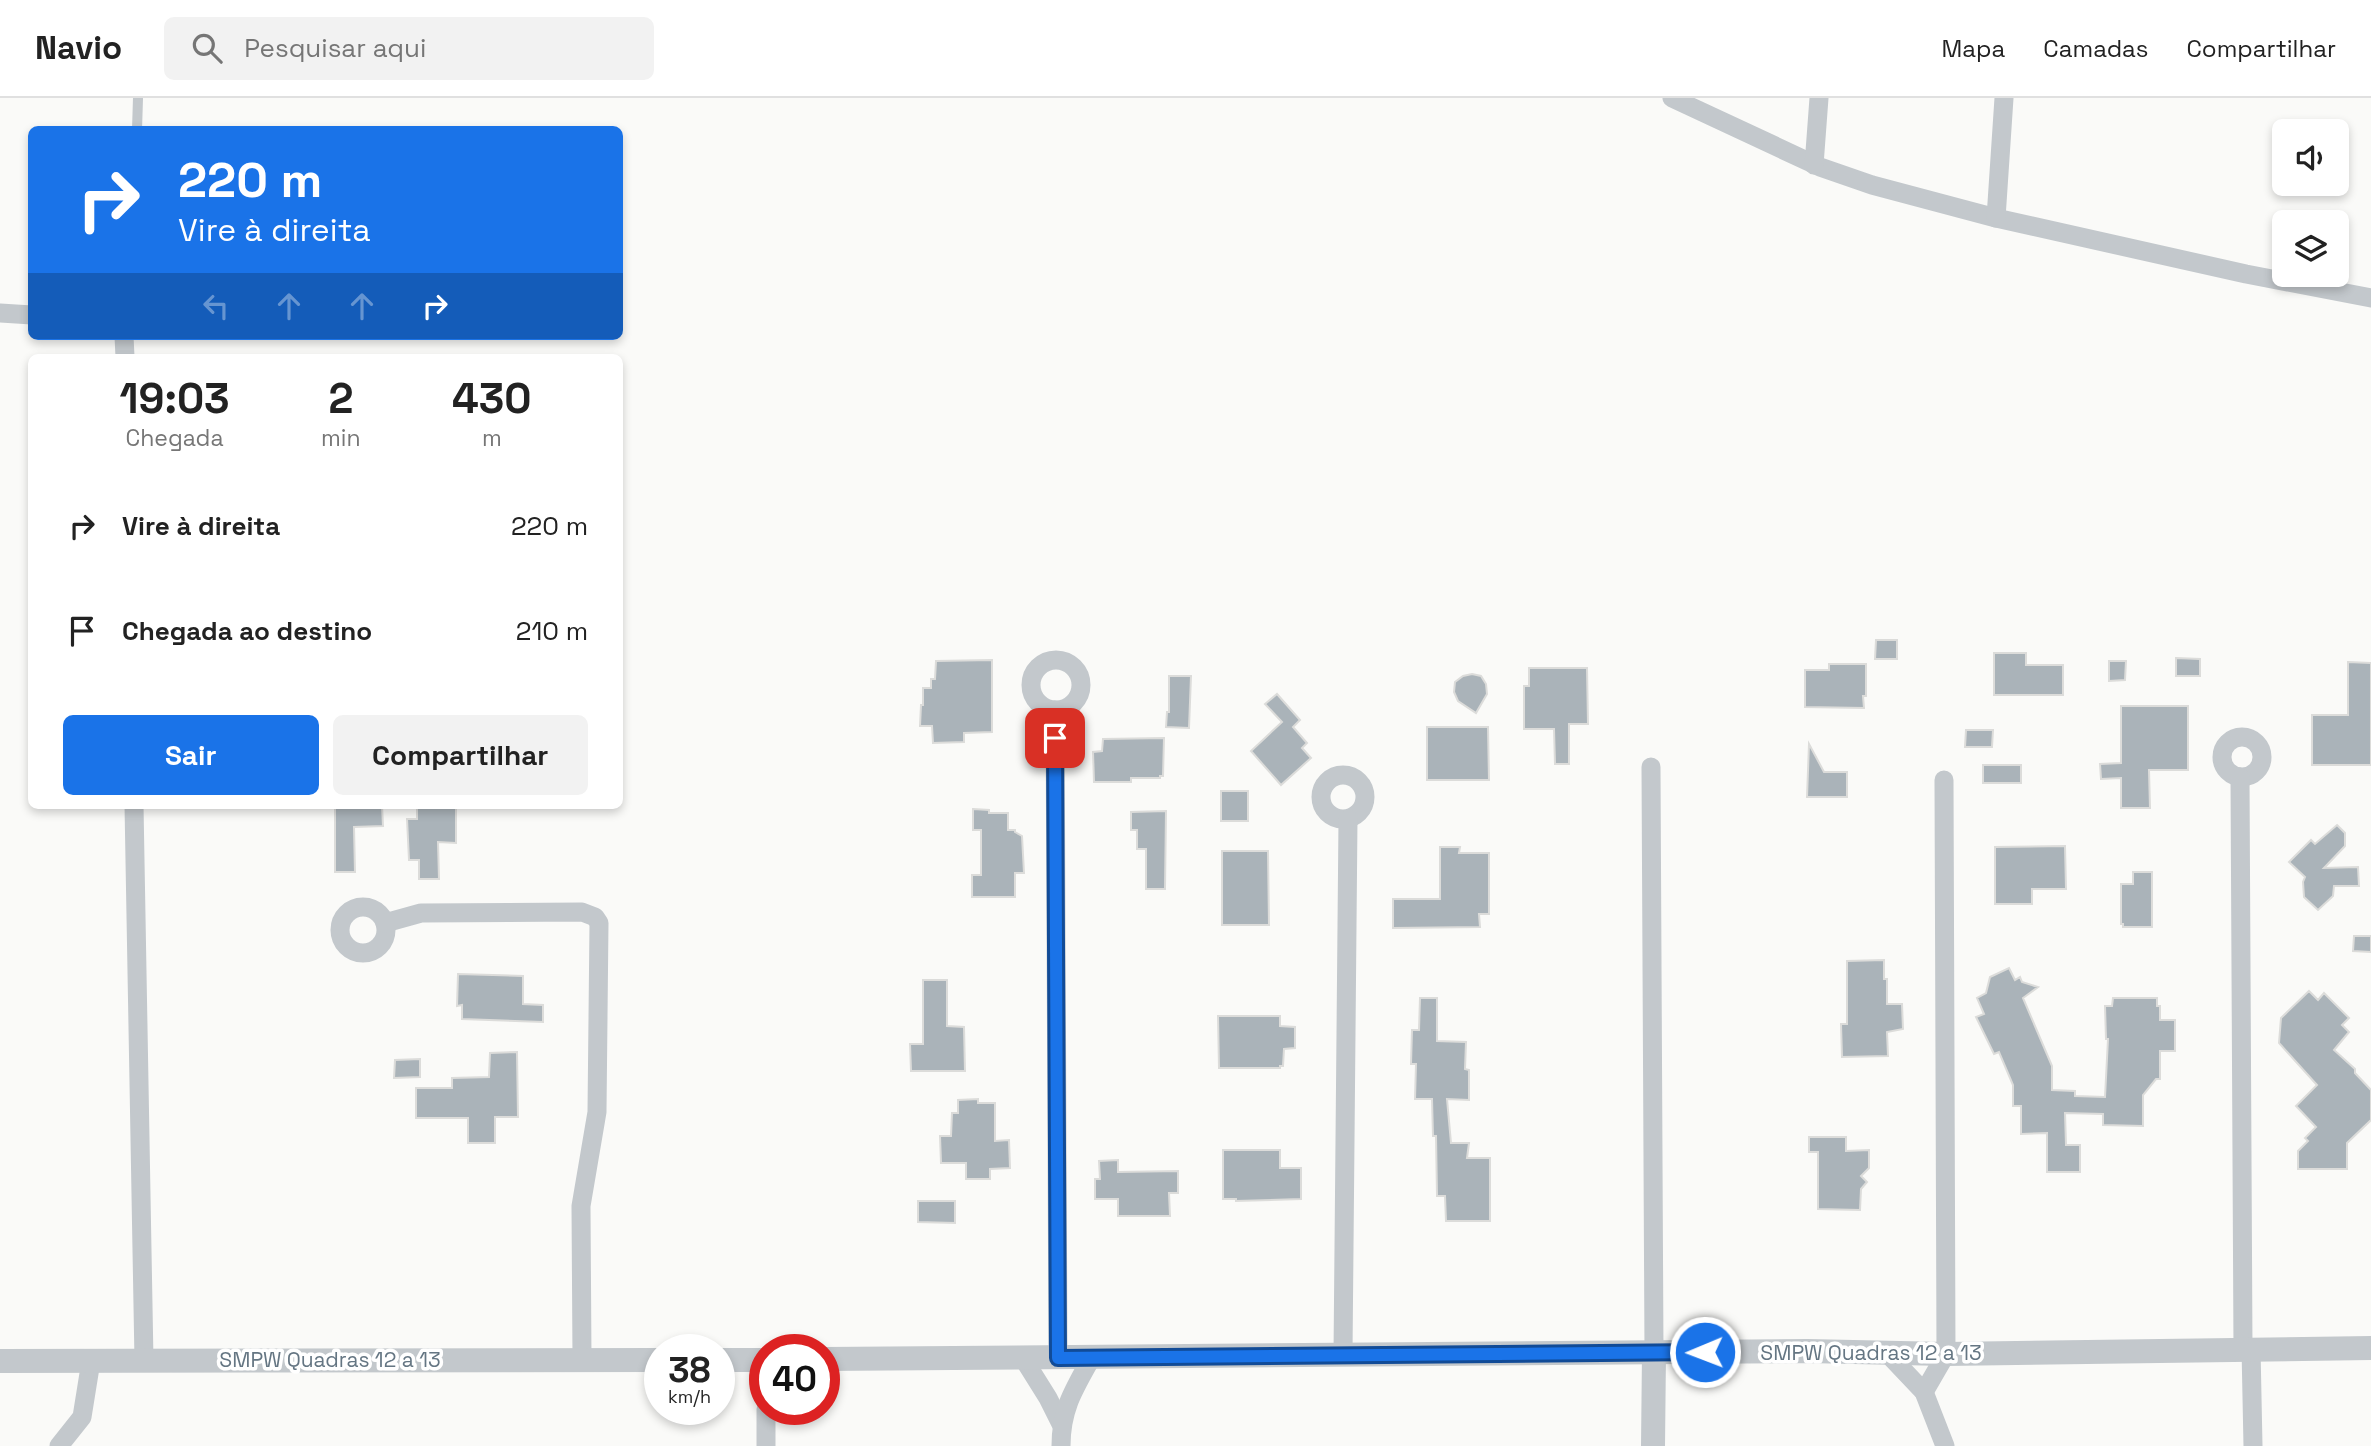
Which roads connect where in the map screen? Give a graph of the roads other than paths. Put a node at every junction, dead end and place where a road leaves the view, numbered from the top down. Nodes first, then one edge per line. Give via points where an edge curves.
1 (138, 98) edge
2 (1672, 98) edge
3 (1819, 98) edge
4 (2004, 98) edge
5 (137, 126) edge
6 (1814, 165) junction
7 (1996, 218) junction
8 (2371, 298) edge
9 (0, 313) edge
10 (28, 314) edge
11 (1055, 710) dead end
12 (1651, 767) dead end
13 (2240, 777) dead end
14 (1944, 780) dead end
15 (134, 809) edge
16 (1348, 819) dead end
17 (385, 923) dead end
18 (2371, 1348) edge
19 (2247, 1349) junction
20 (1654, 1353) junction
21 (1887, 1353) junction
22 (1343, 1354) junction
23 (1946, 1354) junction
24 (1092, 1357) junction
25 (1023, 1358) junction
26 (1058, 1358) junction
27 (582, 1359) junction
28 (840, 1359) edge
29 (644, 1360) edge
30 (0, 1361) edge
31 (91, 1361) junction
32 (144, 1361) junction
33 (1924, 1392) junction
34 (1061, 1424) junction
35 (766, 1425) edge
36 (59, 1446) edge
37 (766, 1446) edge
38 (1061, 1446) edge
39 (1653, 1446) edge
40 (1945, 1446) edge
41 (2253, 1446) edge

1 - 5 lane
2 - 6 street
3 - 6 street
4 - 7 street
6 - 7 street
7 - 8 street
9 - 10 street
11 - 26 street
12 - 20 street
13 - 19 street
14 - 23 street
15 - 32 street
16 - 22 street
17 - 27 street via 421,913 582,912 599,923 597,1112 581,1206
18 - 19 street, SMPW Quadras 12 a 13
19 - 23 street, SMPW Quadras 12 a 13
19 - 41 street
20 - 21 street, SMPW Quadras 12 a 13
20 - 22 street, SMPW Quadras 12 a 13
20 - 39 street
21 - 23 street, SMPW Quadras 12 a 13
21 - 33 street
22 - 24 street, SMPW Quadras 12 a 13
23 - 33 street
24 - 26 street, SMPW Quadras 12 a 13
24 - 34 street
25 - 26 street, SMPW Quadras 12 a 13
25 - 28 street, SMPW Quadras 12 a 13
25 - 34 street
27 - 29 street, SMPW Quadras 12 a 13
27 - 32 street, SMPW Quadras 12 a 13
30 - 31 street, SMPW Quadras 12 a 13
31 - 32 street, SMPW Quadras 12 a 13
31 - 36 street via 82,1417
33 - 40 street
34 - 38 street
35 - 37 street

